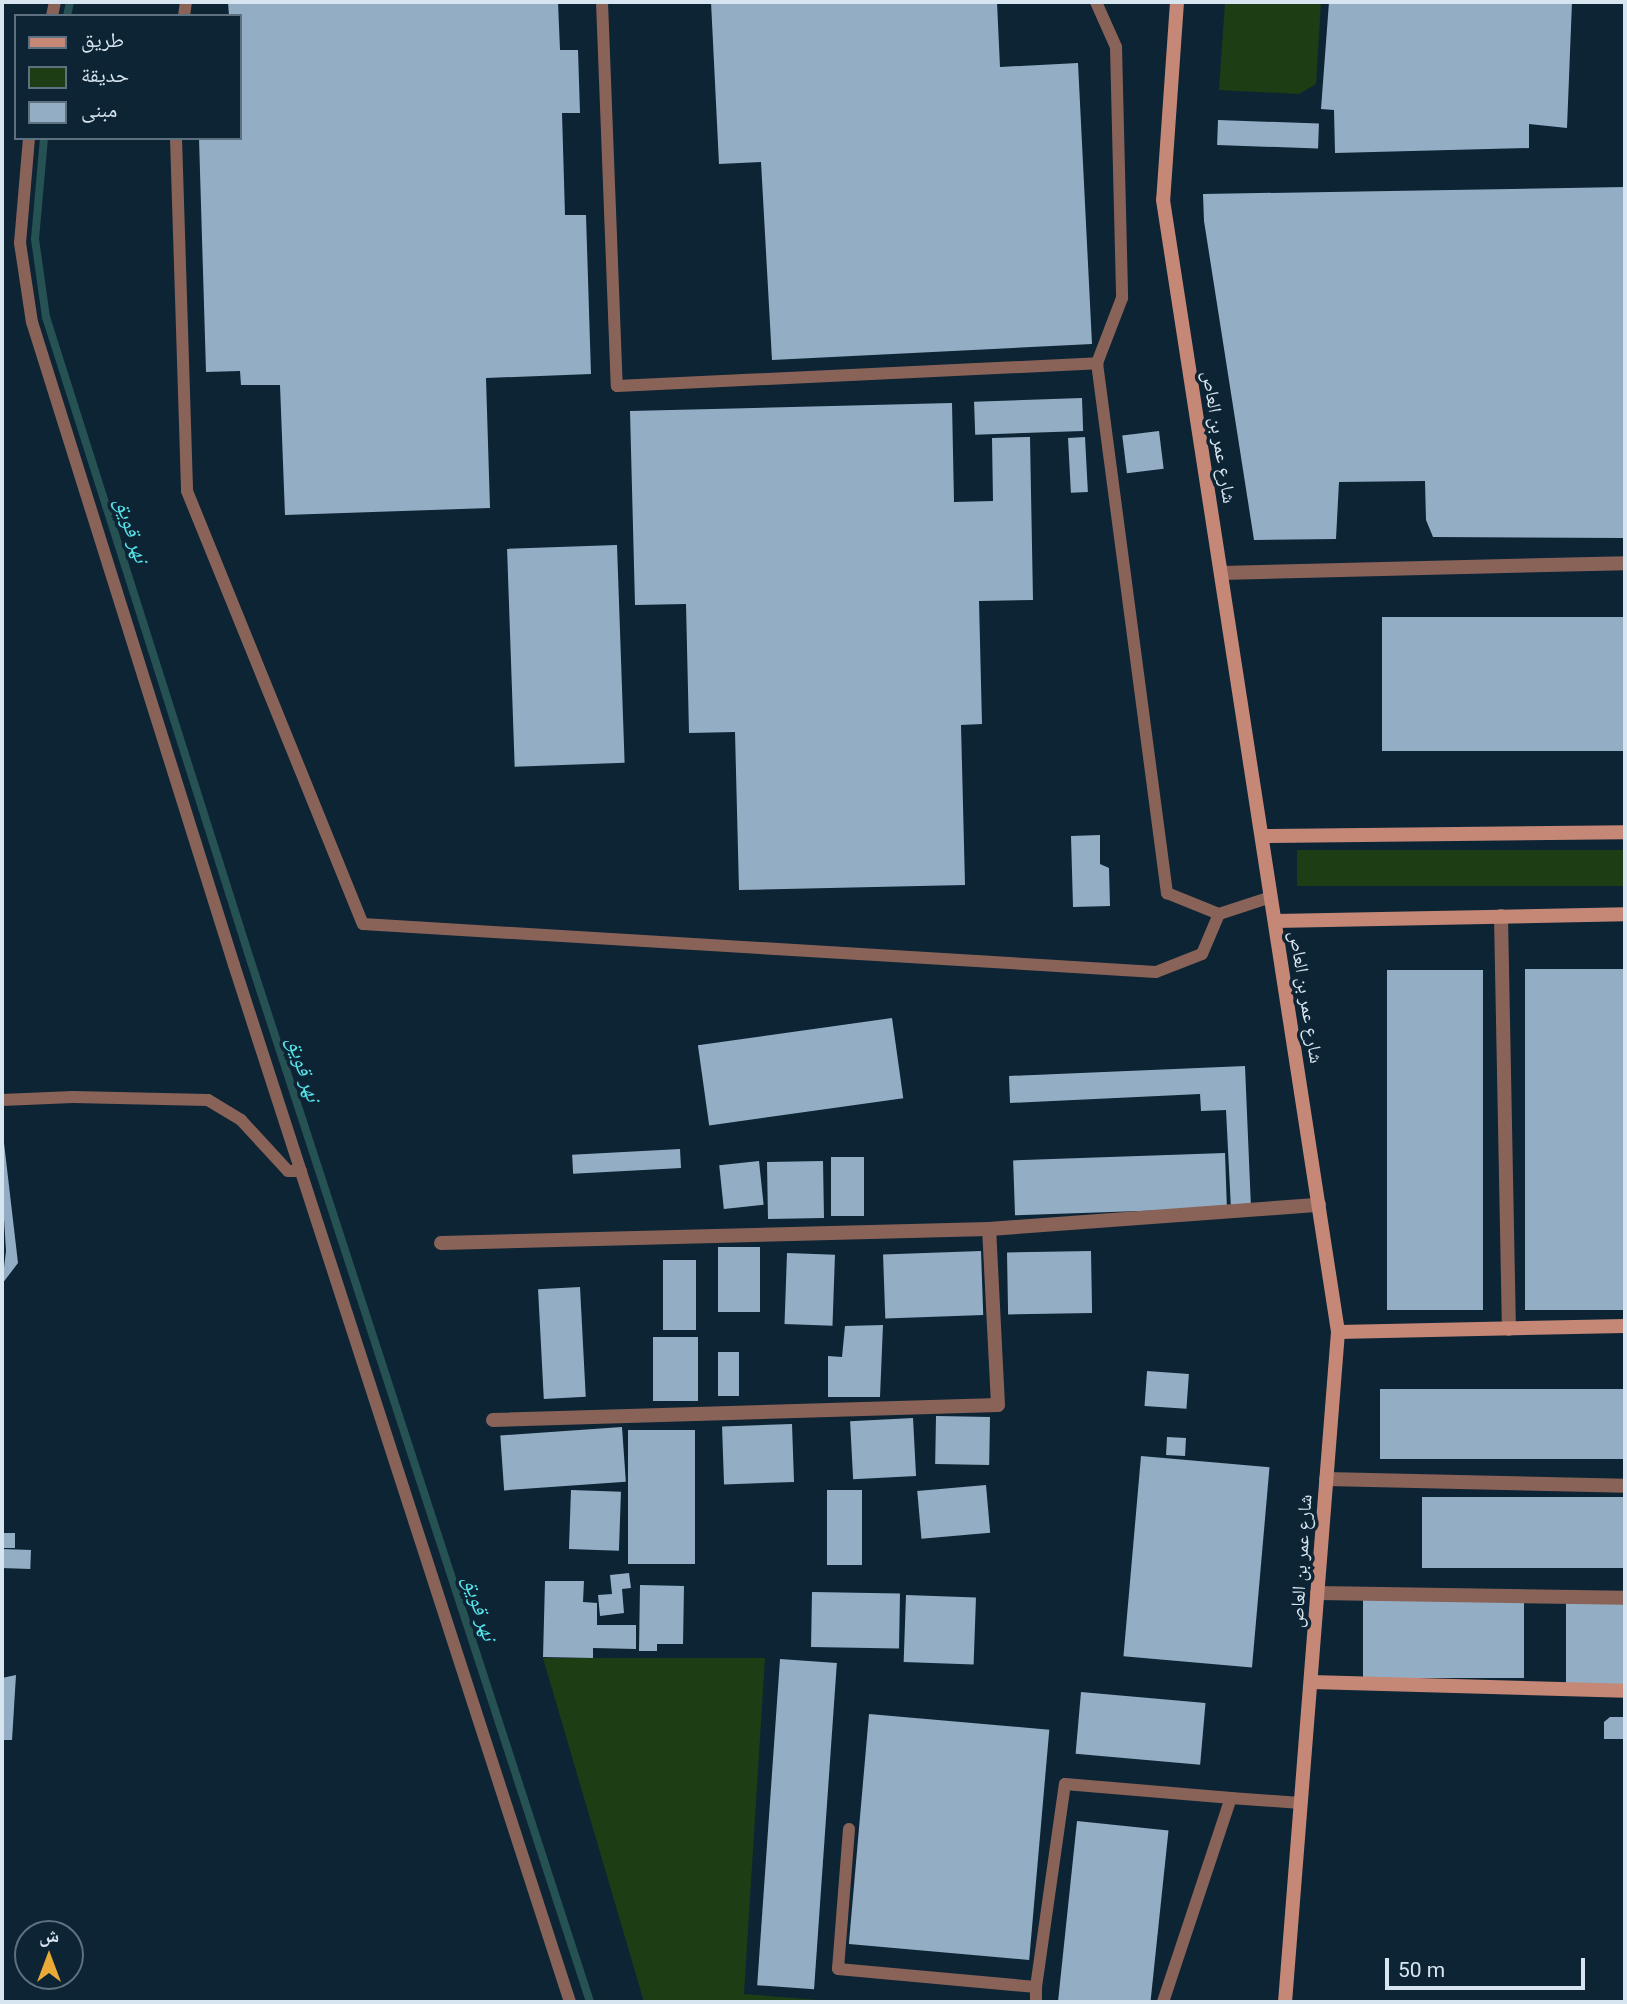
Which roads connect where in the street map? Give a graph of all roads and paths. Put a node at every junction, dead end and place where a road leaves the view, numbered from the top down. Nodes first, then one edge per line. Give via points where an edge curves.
1 (602, 2) edge
2 (1096, 2) edge
3 (1177, 2) edge
4 (29, 140) edge
5 (176, 140) edge
6 (1097, 363) junction
7 (1625, 563) edge
8 (1221, 573) junction
9 (1625, 832) edge
10 (1262, 836) junction
11 (1271, 897) junction
12 (1219, 914) junction
13 (1625, 914) edge
14 (1501, 916) junction
15 (1275, 921) junction
16 (2, 1100) edge
17 (301, 1171) junction
18 (1319, 1205) junction
19 (989, 1229) junction
20 (442, 1243) dead end
21 (1625, 1326) edge
22 (1509, 1329) junction
23 (1338, 1332) junction
24 (493, 1420) dead end
25 (1326, 1479) junction
26 (1625, 1486) edge
27 (1318, 1593) junction
28 (1625, 1598) edge
29 (1311, 1682) junction
30 (1625, 1691) edge
31 (1231, 1798) junction
32 (1301, 1802) junction
33 (849, 1829) dead end
34 (1036, 1987) junction
35 (570, 2002) edge
36 (1036, 2002) edge
37 (1163, 2002) edge
38 (1285, 2002) edge

1 - 6 lane via 617,386
2 - 6 lane via 1116,47 1122,299
3 - 8 street, شارع عمر بن العاص via 1163,200
4 - 17 lane via 20,243 32,322
5 - 12 lane via 187,491 363,924 1156,972 1202,954
6 - 12 lane via 1167,893
7 - 8 street
8 - 10 street, شارع عمر بن العاص
9 - 10 street
10 - 11 street, شارع عمر بن العاص
11 - 12 lane
11 - 15 street, شارع عمر بن العاص
13 - 14 street
14 - 15 street
14 - 22 street
15 - 18 street, شارع عمر بن العاص
16 - 17 lane via 208,1100 241,1120 288,1171
17 - 35 lane
18 - 19 street
18 - 23 street, شارع عمر بن العاص
19 - 20 street
19 - 24 street via 998,1405
21 - 22 street
22 - 23 street
23 - 25 street, شارع عمر بن العاص
25 - 26 street
25 - 27 street, شارع عمر بن العاص
27 - 28 street
27 - 29 street, شارع عمر بن العاص
29 - 30 street
29 - 32 street, شارع عمر بن العاص
31 - 32 lane
31 - 34 lane via 1065,1784
31 - 37 lane
32 - 38 street, شارع عمر بن العاص
33 - 34 lane via 838,1969
34 - 36 lane

